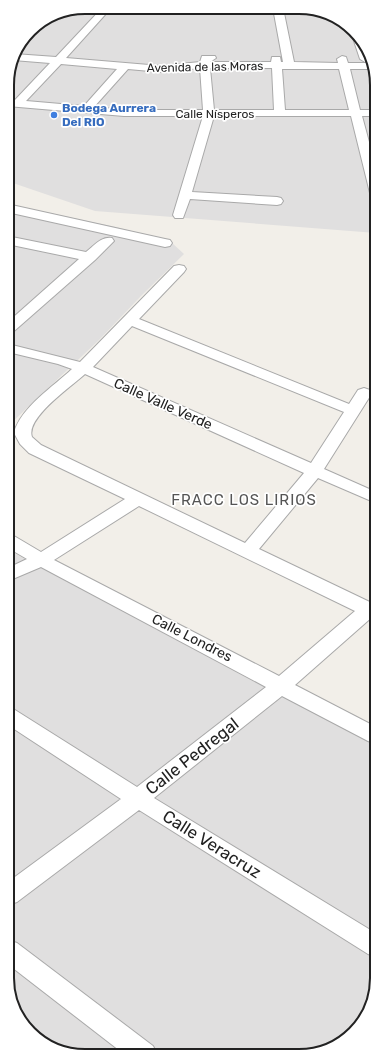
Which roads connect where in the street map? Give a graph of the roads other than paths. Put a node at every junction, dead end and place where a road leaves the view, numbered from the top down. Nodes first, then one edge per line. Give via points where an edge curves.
1 (102, 14) edge
2 (279, 14) edge
3 (19, 58) edge
4 (59, 61) junction
5 (206, 62) junction
6 (277, 62) junction
7 (289, 62) junction
8 (343, 62) junction
9 (366, 62) edge
10 (125, 66) junction
11 (14, 103) edge
12 (19, 103) junction
13 (87, 109) junction
14 (356, 113) junction
15 (370, 113) edge
16 (209, 114) junction
17 (280, 114) junction
18 (370, 170) edge
19 (186, 195) junction
20 (278, 201) dead end
21 (14, 210) edge
22 (179, 216) dead end
23 (14, 241) edge
24 (107, 242) dead end
25 (165, 243) dead end
26 (90, 257) junction
27 (180, 269) dead end
28 (129, 320) junction
29 (14, 324) edge
30 (14, 349) edge
31 (83, 368) junction
32 (364, 393) dead end
33 (354, 411) junction
34 (314, 472) junction
35 (370, 495) edge
36 (137, 499) junction
37 (14, 544) edge
38 (247, 552) junction
39 (41, 560) junction
40 (14, 573) edge
41 (370, 610) edge
42 (370, 613) edge
43 (282, 685) junction
44 (14, 718) edge
45 (370, 733) edge
46 (138, 799) junction
47 (14, 891) edge
48 (370, 943) edge
49 (14, 955) edge
50 (137, 1049) edge

1 - 4 street
2 - 7 street
3 - 4 street, Avenida de las Moras
4 - 10 street, Avenida de las Moras
4 - 12 street
5 - 6 street, Avenida de las Moras
5 - 10 street, Avenida de las Moras via 168,69
5 - 16 street
6 - 7 street, Avenida de las Moras
6 - 17 street
7 - 8 street, Avenida de las Moras
8 - 9 street, Avenida de las Moras
8 - 14 street
10 - 13 street
11 - 12 street, Calle Nísperos
12 - 13 street, Calle Nísperos
13 - 16 street, Calle Nísperos via 124,113
14 - 15 street, Calle Nísperos
14 - 17 street, Calle Nísperos
14 - 18 street
16 - 17 street, Calle Nísperos
16 - 19 street
19 - 20 street
19 - 22 street
21 - 25 street
23 - 26 street
24 - 26 street
26 - 29 street
27 - 28 street
28 - 31 street
28 - 33 street
30 - 31 street, Calle Valle Verde
31 - 34 street, Calle Valle Verde
31 - 36 street via 39,407 26,422 22,431 23,437 35,448
32 - 33 street
33 - 34 street
34 - 35 street, Calle Valle Verde
34 - 38 street
36 - 38 street
36 - 39 street
37 - 39 street, Calle Londres
38 - 41 street
39 - 40 street
39 - 43 street, Calle Londres
42 - 43 street, Calle Pedregal
43 - 45 street, Calle Londres
43 - 46 street, Calle Pedregal
44 - 46 street, Calle Veracruz
46 - 47 street, Calle Pedregal
46 - 48 street, Calle Veracruz
49 - 50 street

